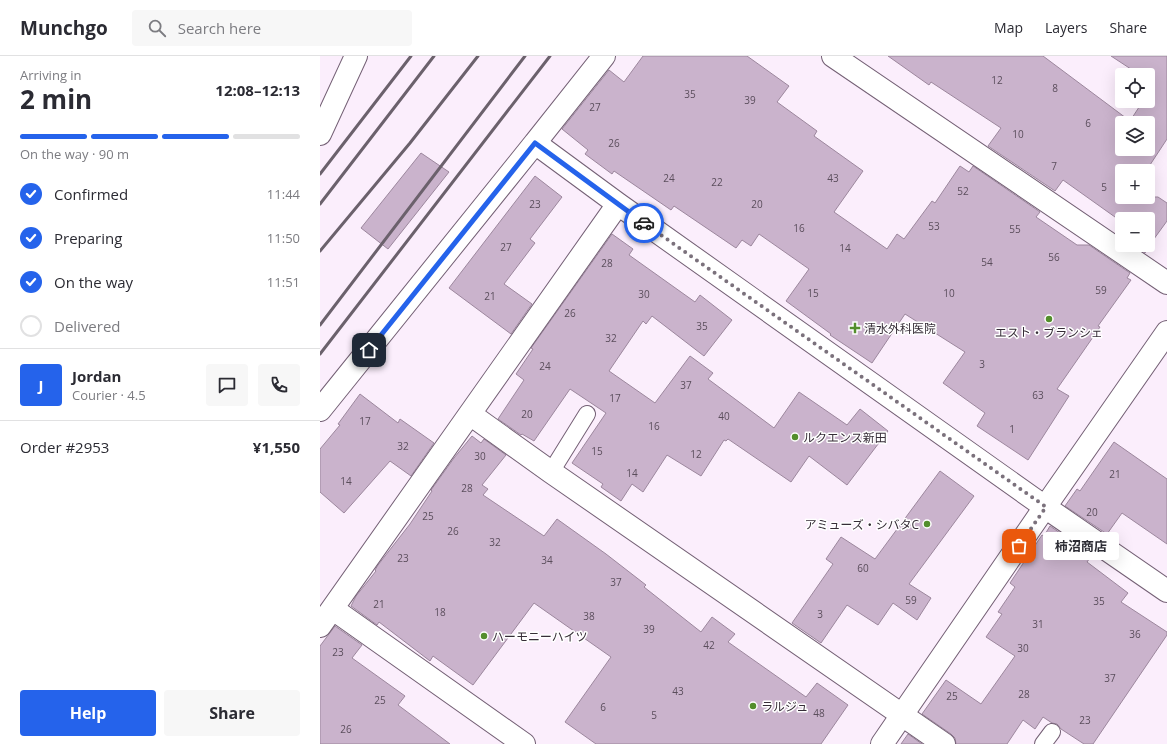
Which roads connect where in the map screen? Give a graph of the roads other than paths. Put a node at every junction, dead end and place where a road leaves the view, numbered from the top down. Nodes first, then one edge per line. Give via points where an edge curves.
1 (356, 56) edge
2 (604, 56) edge
3 (833, 56) edge
4 (320, 134) edge
5 (535, 143) junction
6 (618, 204) junction
7 (1167, 283) edge
8 (1167, 332) edge
9 (320, 410) edge
10 (470, 414) junction
11 (587, 414) dead end
12 (551, 472) junction
13 (1046, 507) junction
14 (1167, 591) edge
15 (326, 618) edge
16 (902, 715) junction
17 (524, 744) edge
18 (882, 744) edge
19 (944, 744) edge

1 - 4 street
2 - 5 street
3 - 7 street
5 - 6 street
5 - 9 street
6 - 10 street
6 - 13 street
8 - 13 street
10 - 12 street
10 - 15 street
11 - 12 lane
12 - 16 street
13 - 14 street
13 - 16 street
15 - 17 street
16 - 18 street
16 - 19 street

